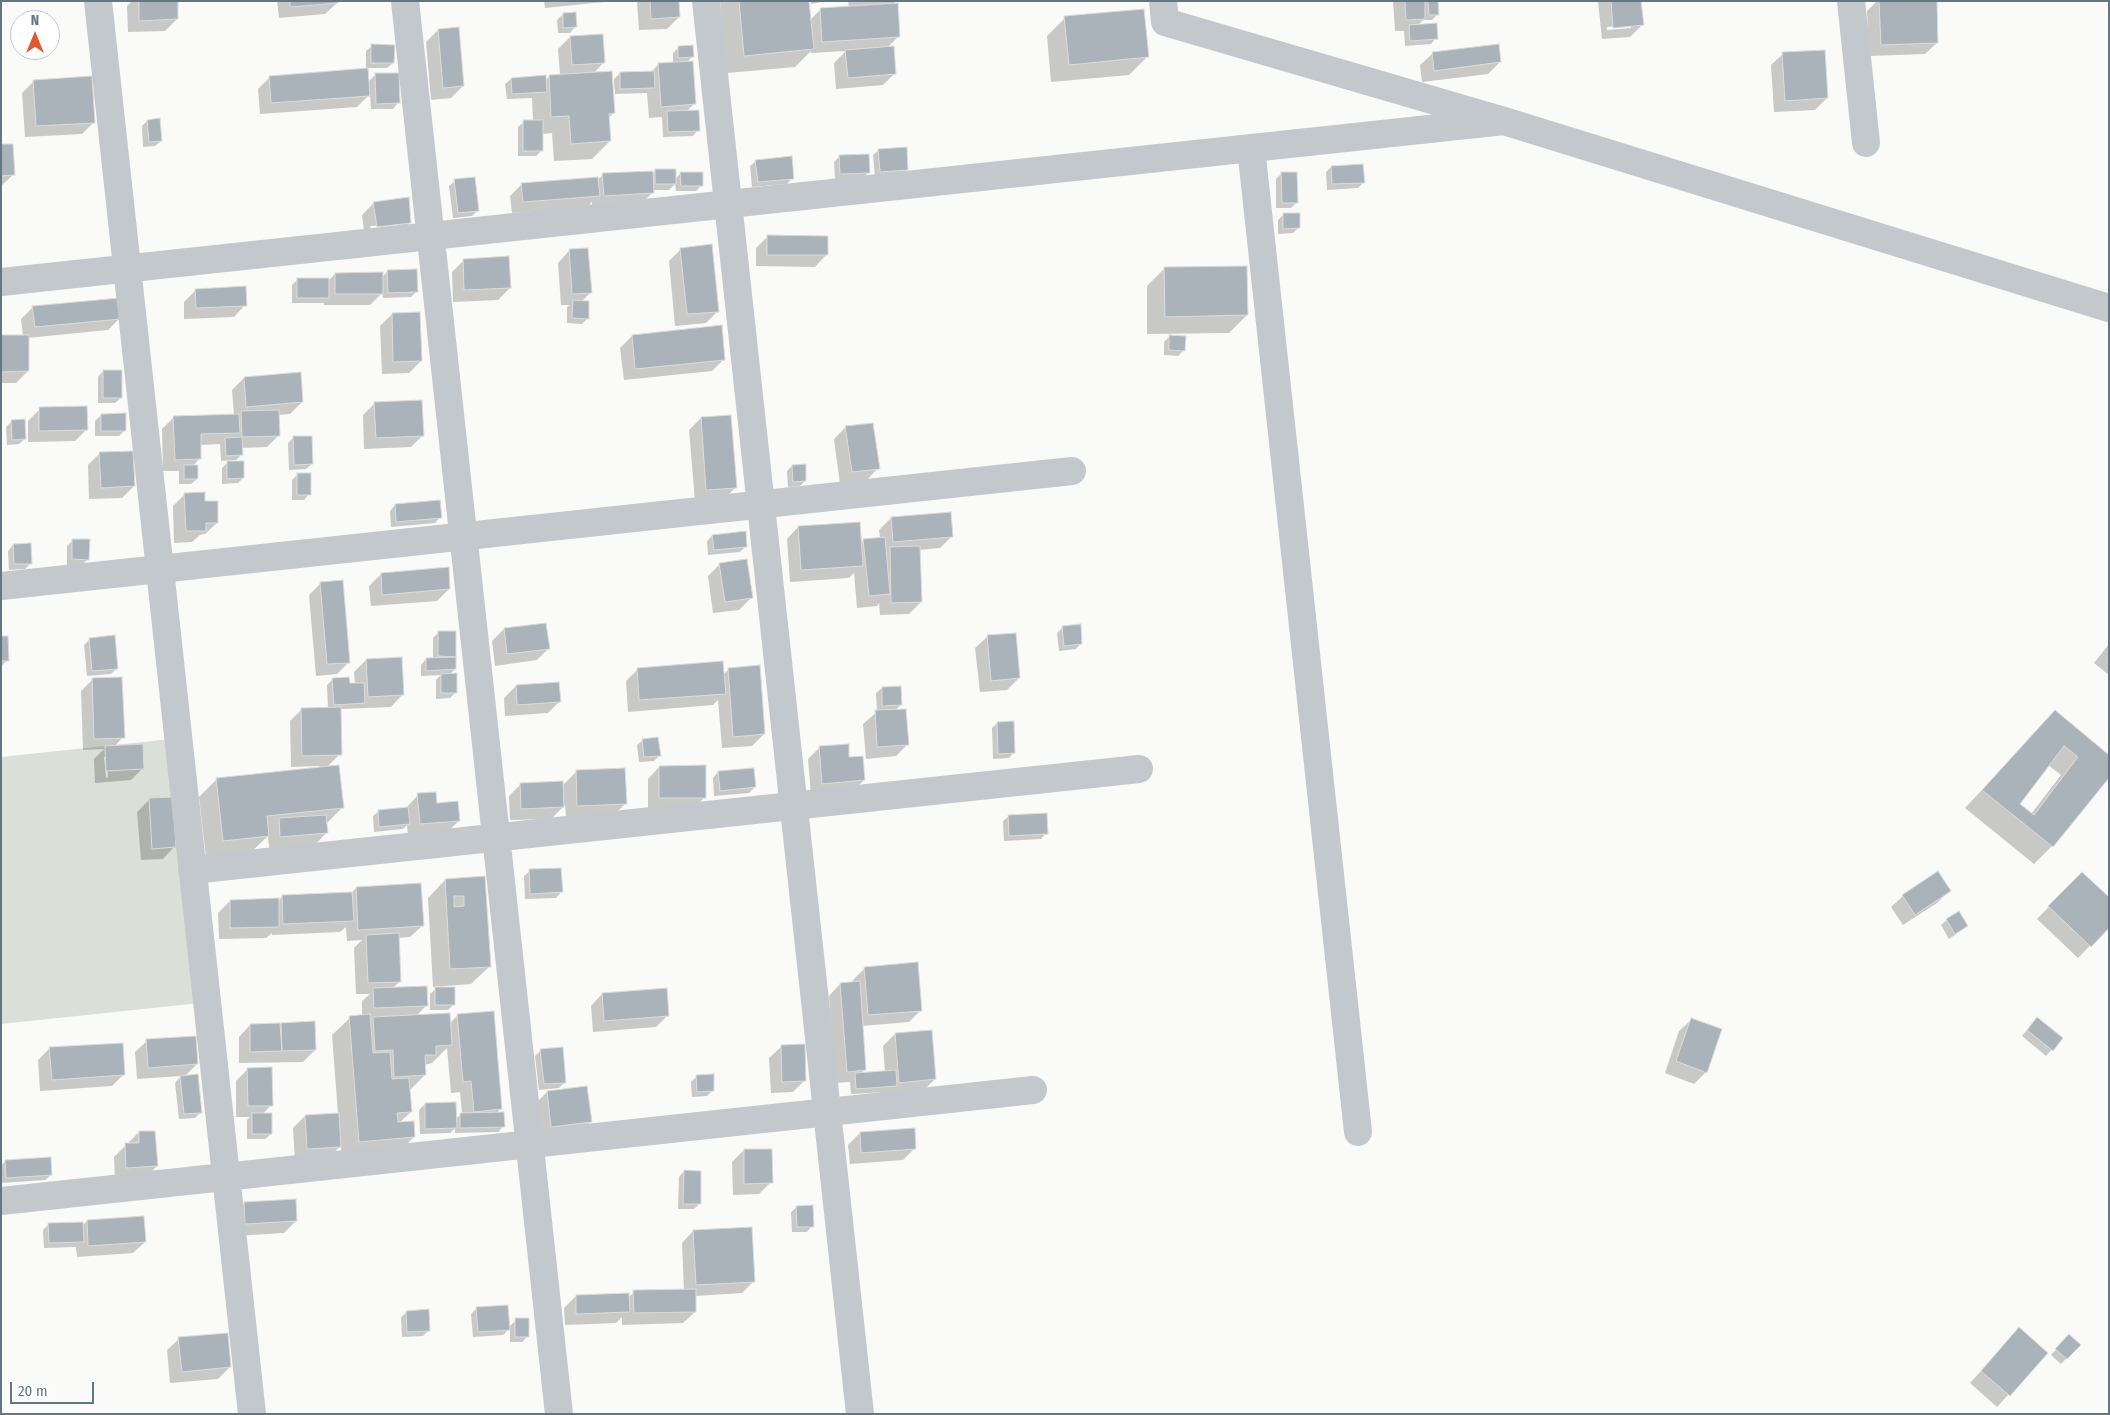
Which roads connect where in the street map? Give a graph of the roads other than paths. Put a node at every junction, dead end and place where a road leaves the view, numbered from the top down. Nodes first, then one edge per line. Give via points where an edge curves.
1 (98, 1) edge
2 (405, 1) edge
3 (706, 1) edge
4 (1162, 1) edge
5 (1851, 1) edge
6 (1504, 121) junction
7 (1866, 143) dead end
8 (1251, 148) junction
9 (729, 204) junction
10 (430, 236) junction
11 (127, 269) junction
12 (1, 282) edge
13 (2109, 308) edge
14 (1072, 472) dead end
15 (761, 505) junction
16 (463, 536) junction
17 (160, 569) junction
18 (1, 586) edge
19 (1138, 768) dead end
20 (794, 805) junction
21 (496, 838) junction
22 (192, 870) junction
23 (1033, 1090) dead end
24 (827, 1112) junction
25 (1358, 1132) dead end
26 (529, 1144) junction
27 (226, 1177) junction
28 (1, 1201) edge
29 (252, 1414) edge
30 (558, 1414) edge
31 (860, 1414) edge

1 - 11 street
2 - 10 street
3 - 9 street
4 - 6 street via 1165,22
5 - 7 street
6 - 8 street
6 - 13 street
8 - 9 street
8 - 25 street
9 - 10 street
9 - 15 street
10 - 11 street
10 - 16 street
11 - 12 street
11 - 17 street
14 - 15 street
15 - 16 street
15 - 20 street
16 - 17 street
16 - 21 street
17 - 18 street
17 - 22 street
19 - 20 street
20 - 21 street
20 - 24 street
21 - 22 street
21 - 26 street
22 - 27 street
23 - 24 street
24 - 26 street
24 - 31 street
26 - 27 street
26 - 30 street
27 - 28 street
27 - 29 street

